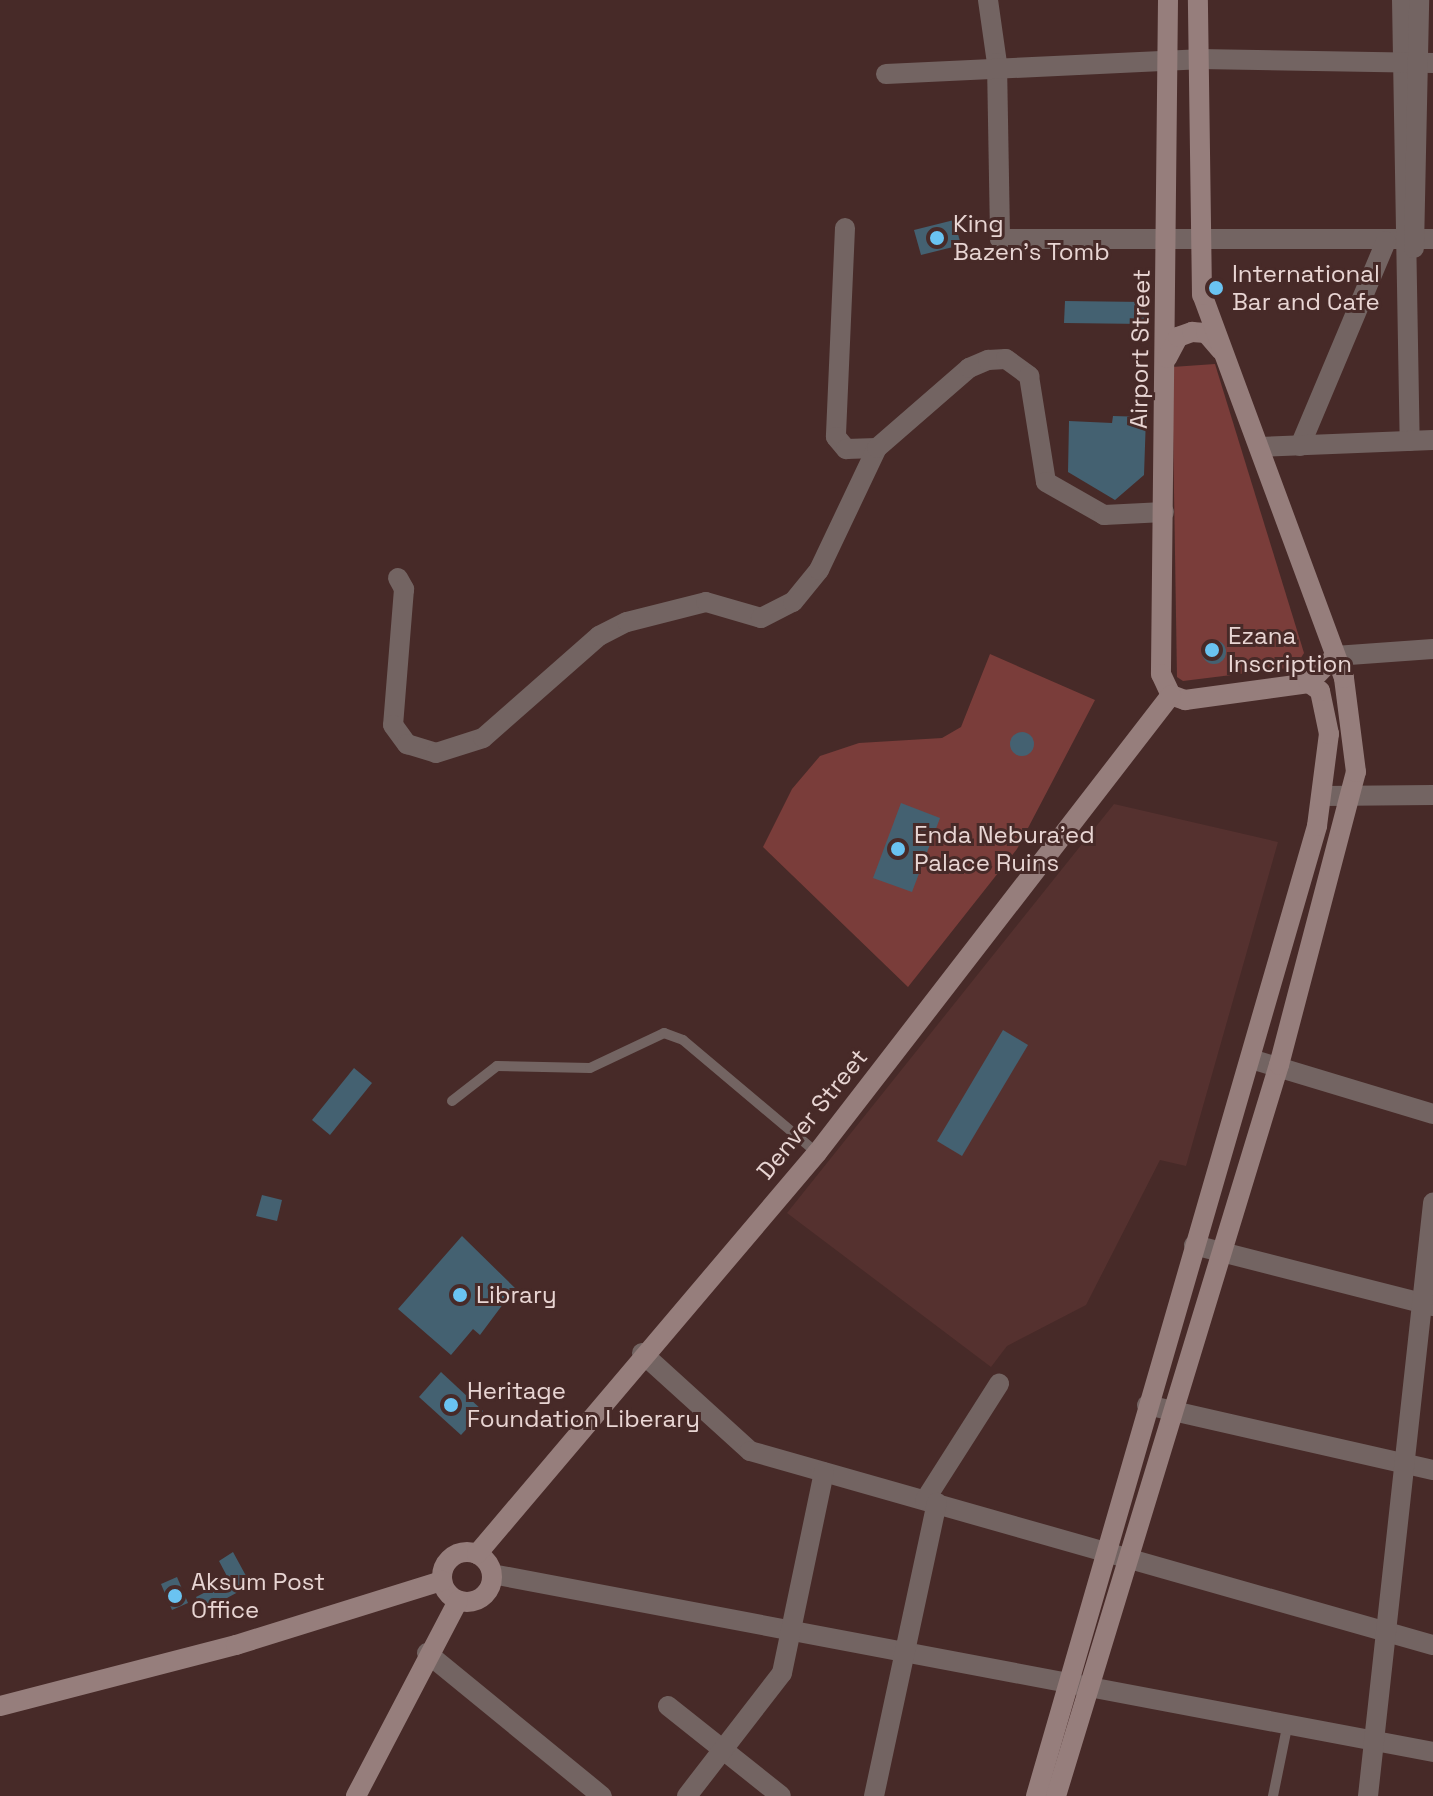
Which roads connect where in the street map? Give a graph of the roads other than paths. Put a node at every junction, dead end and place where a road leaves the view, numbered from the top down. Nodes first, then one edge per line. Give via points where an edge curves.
1 (988, 0) edge
2 (1168, 0) edge
3 (1198, 0) edge
4 (1402, 0) edge
5 (1419, 0) edge
6 (1199, 59) junction
7 (1169, 61) junction
8 (997, 63) junction
9 (1418, 63) edge
10 (886, 74) dead end
11 (845, 228) dead end
12 (1410, 239) edge
13 (1167, 241) junction
14 (1201, 241) junction
15 (1226, 356) junction
16 (1166, 360) junction
17 (1433, 440) edge
18 (1410, 441) junction
19 (1300, 446) junction
20 (1260, 447) junction
21 (877, 448) junction
22 (1164, 512) junction
23 (398, 578) dead end
24 (1433, 649) edge
25 (1335, 656) junction
26 (1309, 683) junction
27 (1171, 695) junction
28 (1433, 795) edge
29 (1323, 796) junction
30 (1352, 797) junction
31 (1251, 1059) junction
32 (1279, 1065) junction
33 (452, 1101) dead end
34 (1433, 1114) edge
35 (817, 1153) junction
36 (1433, 1203) edge
37 (1194, 1245) junction
38 (1222, 1252) junction
39 (1428, 1304) edge
40 (642, 1353) junction
41 (999, 1384) dead end
42 (1147, 1405) junction
43 (1174, 1411) junction
44 (1404, 1464) junction
45 (1433, 1470) edge
46 (824, 1472) junction
47 (931, 1502) junction
48 (1107, 1546) junction
49 (477, 1554) junction
50 (1128, 1555) junction
51 (492, 1574) junction
52 (442, 1581) junction
53 (458, 1601) junction
54 (788, 1632) junction
55 (1386, 1632) junction
56 (1433, 1645) edge
57 (427, 1653) junction
58 (901, 1654) junction
59 (1067, 1686) junction
60 (1087, 1691) junction
61 (0, 1706) edge
62 (668, 1706) dead end
63 (1287, 1727) junction
64 (1374, 1743) junction
65 (722, 1751) junction
66 (1433, 1752) edge
67 (356, 1796) edge
68 (602, 1796) edge
69 (687, 1796) edge
70 (781, 1796) edge
71 (874, 1796) edge
72 (1036, 1796) edge
73 (1056, 1796) edge
74 (1273, 1796) edge
75 (1368, 1796) edge

1 - 8 street
2 - 7 main road, Airport Street
3 - 6 main road
4 - 9 street
5 - 9 street
6 - 7 street
6 - 9 street
6 - 14 main road
7 - 8 street
7 - 13 main road, Airport Street
8 - 10 street
8 - 13 street via 1000,239
9 - 12 street
11 - 21 street via 836,437 846,449
12 - 14 street
12 - 18 street
12 - 19 street
13 - 14 street
13 - 16 main road, Airport Street
14 - 15 main road via 1202,295
15 - 16 main road via 1206,333 1192,332 1178,337
15 - 20 main road
16 - 22 main road, Airport Street
17 - 18 street
18 - 19 street
19 - 20 street
20 - 25 main road
21 - 22 street via 969,368 1006,359 1020,365 1036,396 1046,482 1104,515
21 - 23 street via 819,570 793,602 761,618 706,602 627,622 599,636 483,738 450,751 407,744 393,725 404,589
22 - 27 main road, Airport Street via 1161,674
24 - 25 street
25 - 26 main road
25 - 30 main road via 1356,728
26 - 27 main road via 1185,700
26 - 29 main road via 1320,691 1329,734
27 - 35 main road, Denver Street
28 - 30 street
29 - 30 street
29 - 31 main road
30 - 32 main road
31 - 32 street
31 - 37 main road
32 - 34 street
32 - 38 main road
33 - 35 lane via 497,1066 590,1068 664,1033 683,1040
35 - 40 main road, Denver Street
36 - 39 street
37 - 38 street
37 - 42 main road
38 - 39 street
38 - 43 main road
39 - 44 street
40 - 46 street via 750,1451
40 - 49 main road, Denver Street
41 - 47 street
42 - 43 street
42 - 48 main road
43 - 44 street
43 - 50 main road
44 - 45 street
44 - 55 street
46 - 47 street
46 - 54 street
47 - 48 street
47 - 58 street
48 - 50 street
48 - 59 main road
49 - 51 main road
49 - 52 main road via 452,1557
50 - 55 street
50 - 60 main road
51 - 53 main road via 483,1598
51 - 54 street
52 - 53 main road
52 - 61 main road via 236,1645
53 - 57 main road
54 - 58 street
54 - 65 street via 782,1673
55 - 56 street
55 - 64 street
57 - 67 main road
57 - 68 street
58 - 59 street
58 - 71 street
59 - 60 street
59 - 72 main road
60 - 63 street
60 - 73 main road
62 - 65 street
63 - 64 street
63 - 74 lane
64 - 66 street
64 - 75 street
65 - 69 street
65 - 70 street

